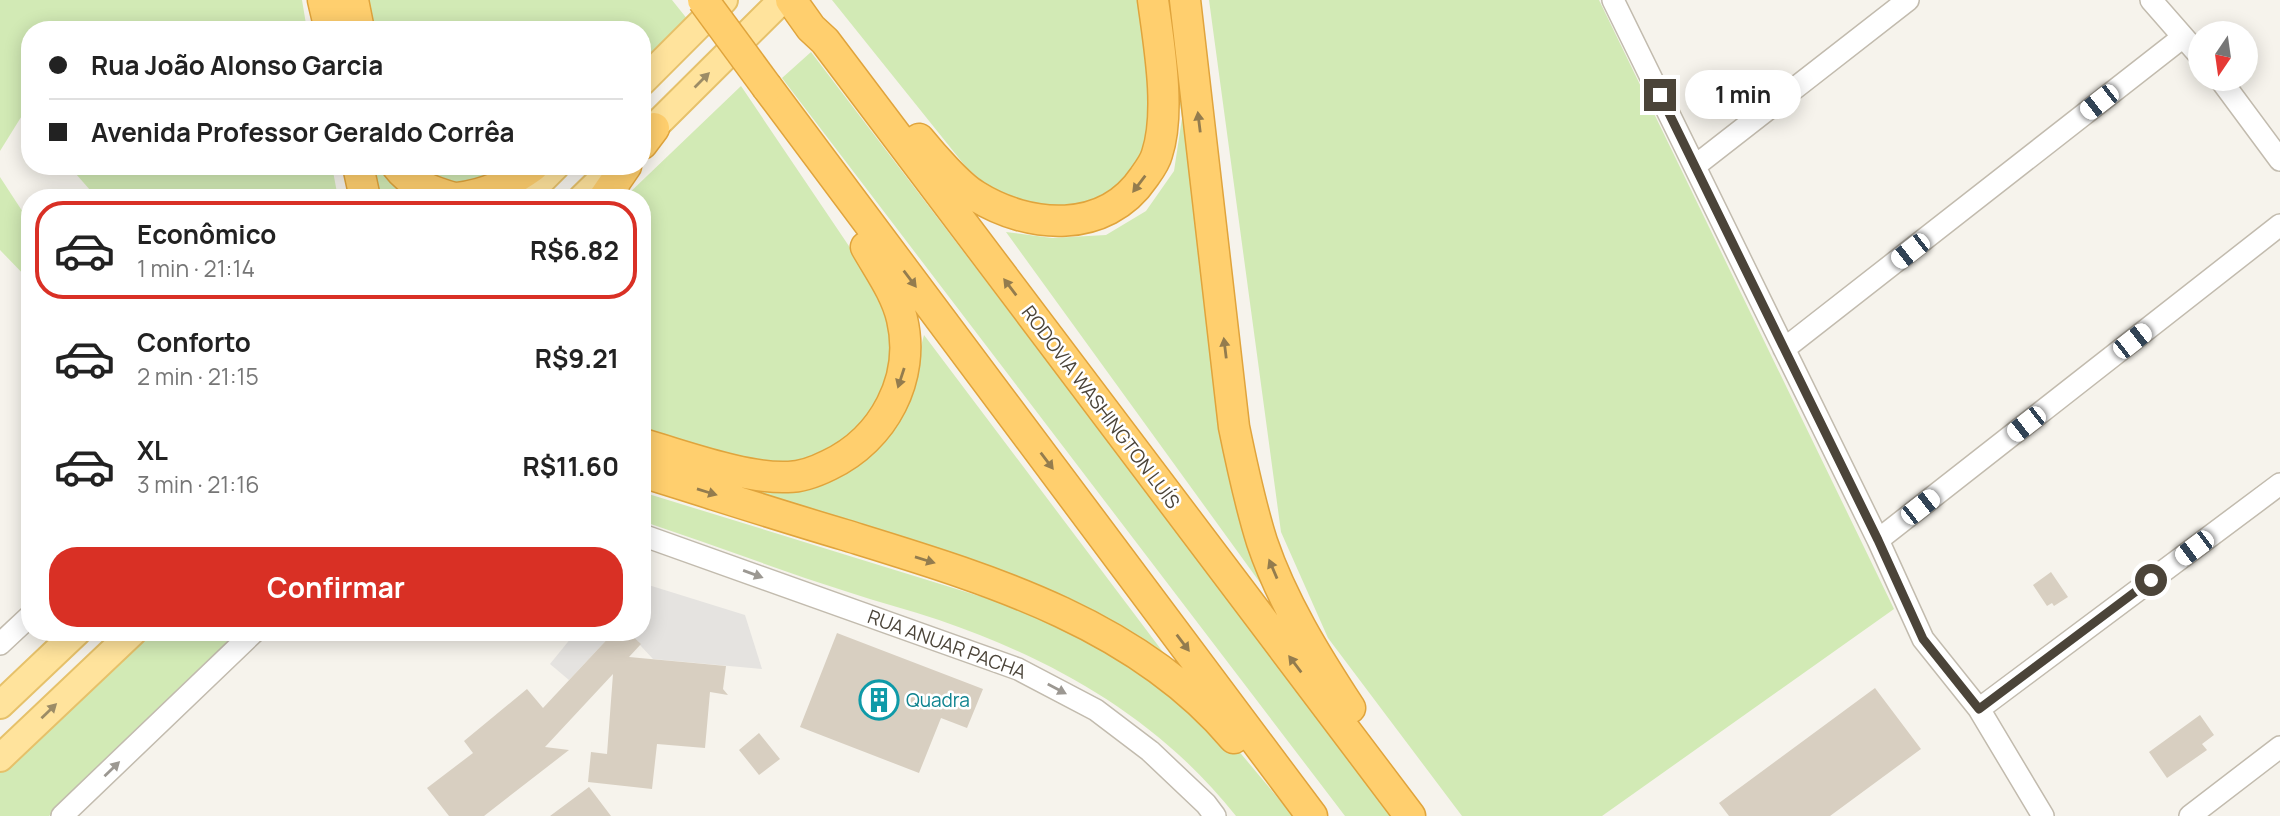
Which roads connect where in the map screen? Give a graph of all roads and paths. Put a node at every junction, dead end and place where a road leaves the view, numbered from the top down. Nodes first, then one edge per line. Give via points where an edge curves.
1 (323, 0) edge
2 (353, 0) edge
3 (703, 0) edge
4 (724, 0) edge
5 (782, 0) edge
6 (791, 0) edge
7 (1153, 0) edge
8 (1185, 0) edge
9 (1614, 0) edge
10 (1908, 0) edge
11 (2151, 0) edge
12 (328, 21) edge
13 (357, 21) edge
14 (818, 35) junction
15 (2183, 37) junction
16 (2188, 43) edge
17 (651, 73) edge
18 (2229, 91) edge
19 (651, 132) edge
20 (806, 140) junction
21 (2280, 160) edge
22 (1695, 166) junction
23 (405, 175) edge
24 (520, 175) edge
25 (547, 175) edge
26 (606, 175) edge
27 (427, 189) edge
28 (493, 189) edge
29 (533, 189) edge
30 (591, 189) edge
31 (2280, 225) edge
32 (1784, 349) junction
33 (651, 446) edge
34 (651, 475) edge
35 (2280, 484) edge
36 (651, 538) edge
37 (1878, 540) junction
38 (21, 624) edge
39 (68, 641) edge
40 (124, 641) edge
41 (245, 641) edge
42 (0, 644) edge
43 (0, 705) edge
44 (1979, 709) junction
45 (2280, 747) edge
46 (0, 758) edge
47 (62, 816) edge
48 (1215, 816) edge
49 (1299, 816) edge
50 (1312, 816) edge
51 (1410, 816) edge
52 (1422, 816) edge
53 (2043, 816) edge
54 (2190, 816) edge

1 - 12 highway
2 - 13 highway
3 - 20 highway, bridge
4 - 17 main road
19 -> 5 main road
6 - 14 highway, RODOVIA WASHINGTON LUÍS
7 -> 14 highway via 1165,116 1156,158 1129,196 1104,212 1075,222 1006,212 973,194
52 -> 8 highway via 1304,632 1263,544 1247,493 1234,427
9 - 22 street
10 - 22 street
11 - 15 street
51 -> 14 highway, RODOVIA WASHINGTON LUÍS
15 - 16 street
15 - 32 street
18 - 21 street
20 -> 33 highway via 895,298 906,347 905,369 895,398 863,444 815,472 790,477 758,476
20 -> 50 highway
22 - 32 street
23 - 27 highway
24 - 28 highway
25 - 29 main road
26 - 30 main road
31 - 37 street
32 - 37 street
34 -> 49 highway via 963,571 1084,624 1151,663 1190,693
35 - 44 street
36 -> 48 street, RUA ANUAR PACHA via 1018,669 1096,710 1150,751
37 - 44 street via 1923,639
38 - 42 street
39 - 43 main road
46 -> 40 main road
47 -> 41 street
44 - 53 street
45 - 54 street

